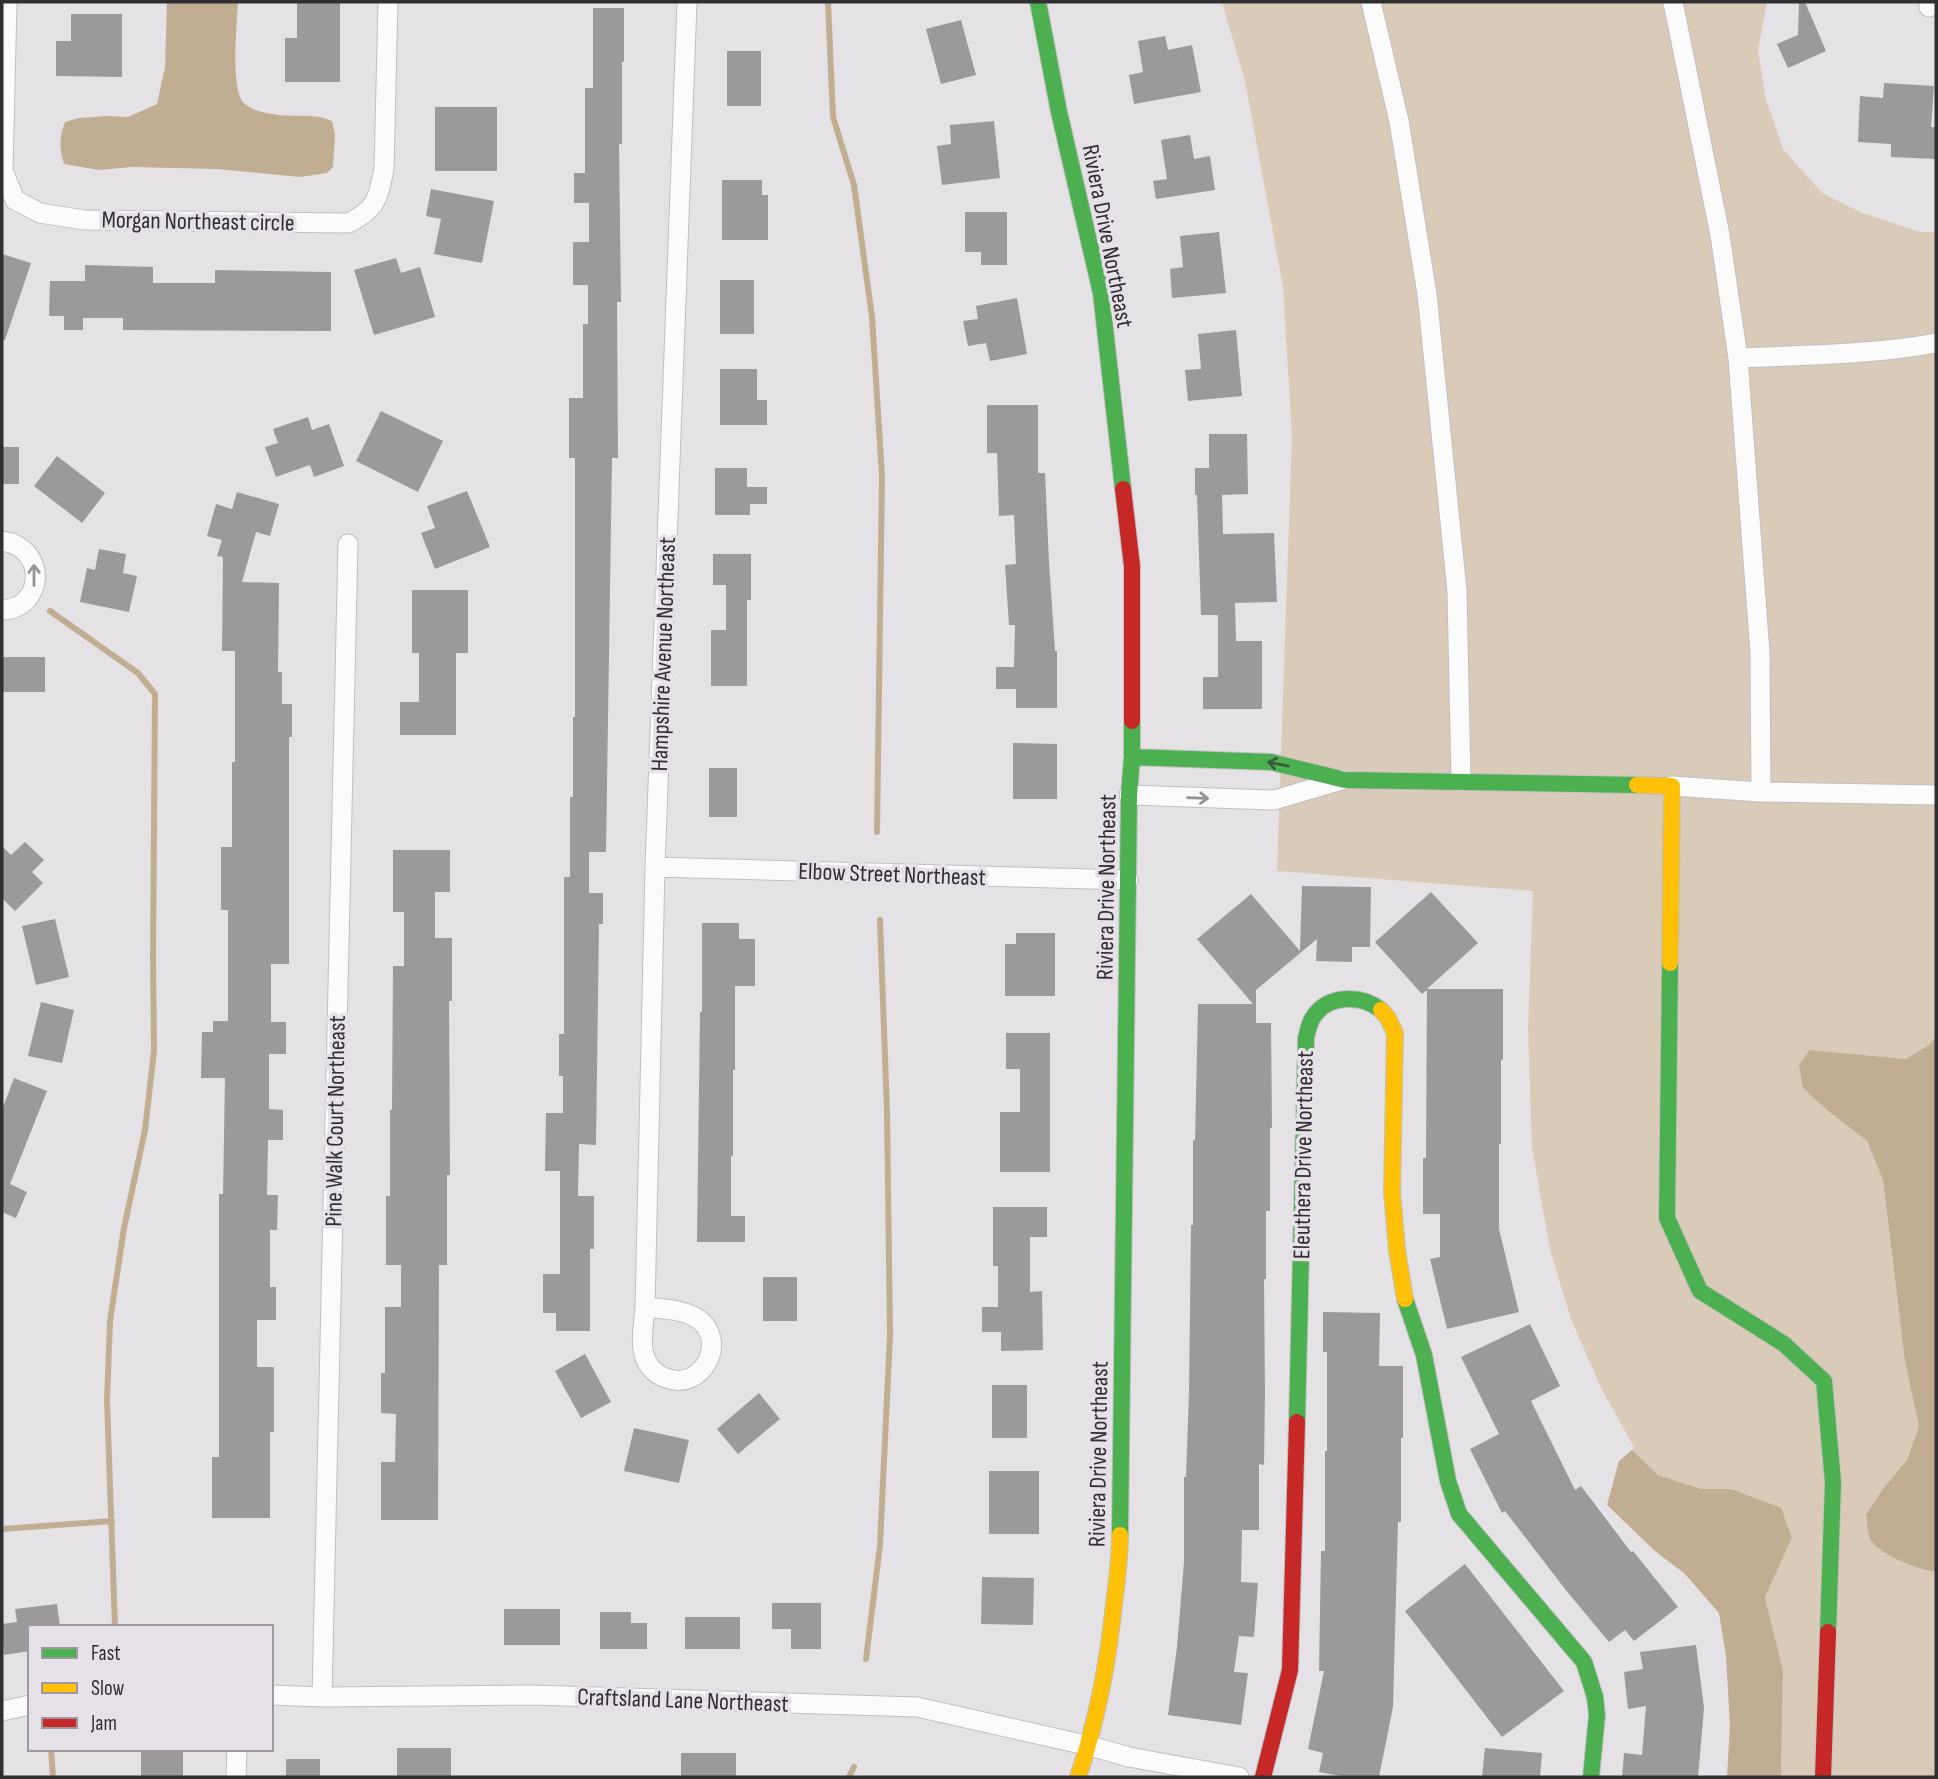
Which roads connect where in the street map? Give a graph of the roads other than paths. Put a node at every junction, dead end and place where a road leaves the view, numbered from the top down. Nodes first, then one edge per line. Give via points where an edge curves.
1 (7, 2) edge
2 (388, 2) edge
3 (687, 2) edge
4 (1038, 2) edge
5 (1371, 2) edge
6 (1673, 2) edge
7 (1936, 343) edge
8 (1738, 358) junction
9 (2, 541) edge
10 (348, 544) dead end
11 (2, 610) edge
12 (1132, 757) junction
13 (1345, 780) junction
14 (1461, 781) junction
15 (1672, 786) junction
16 (1761, 792) junction
17 (1129, 795) junction
18 (1936, 795) edge
19 (655, 867) junction
20 (1128, 880) junction
21 (645, 1307) dead end
22 (273, 1695) edge
23 (322, 1698) junction
24 (28, 1705) edge
25 (2, 1711) edge
26 (1090, 1746) junction
27 (237, 1751) edge
28 (236, 1777) edge
29 (1078, 1777) edge
30 (1238, 1777) edge
31 (1263, 1777) edge
32 (1591, 1777) edge
33 (1823, 1777) edge

1 - 2 street, Morgan Northeast circle via 4,171 15,200 40,213 84,219 349,223 367,213 379,194 384,169
3 - 19 street, Hampshire Avenue Northeast
4 - 12 street, Riviera Drive Northeast via 1101,293 1132,566
5 - 14 street via 1399,121 1427,294 1457,591
6 - 8 street via 1720,235
7 - 8 street via 1840,354
8 - 16 street via 1760,653
11 -> 9 street via 26,600 36,579 30,556 12,542
10 - 23 street, Pine Walk Court Northeast
13 -> 12 street via 1271,762
12 - 17 street, Riviera Drive Northeast
13 - 14 street
17 -> 13 street via 1274,800
14 - 15 street
15 - 16 street
15 - 33 street via 1667,1218 1700,1291 1784,1344 1824,1381 1833,1482
16 - 18 street
17 - 20 street, Riviera Drive Northeast
19 - 20 street, Elbow Street Northeast
19 - 21 street, Hampshire Avenue Northeast
20 - 26 street, Riviera Drive Northeast via 1120,1552 1110,1650
22 - 23 street, Craftsland Lane Northeast
23 - 26 street, Craftsland Lane Northeast via 533,1695 917,1707
24 - 25 street
26 - 29 street, Riviera Drive Northeast
26 - 30 street
27 - 28 street
31 - 32 street, Eleuthera Drive Northeast via 1292,1645 1306,1038 1314,1014 1329,1002 1352,997 1373,1004 1386,1015 1395,1033 1392,1192 1397,1250 1406,1306 1424,1356 1448,1481 1459,1514 1584,1662 1597,1715

